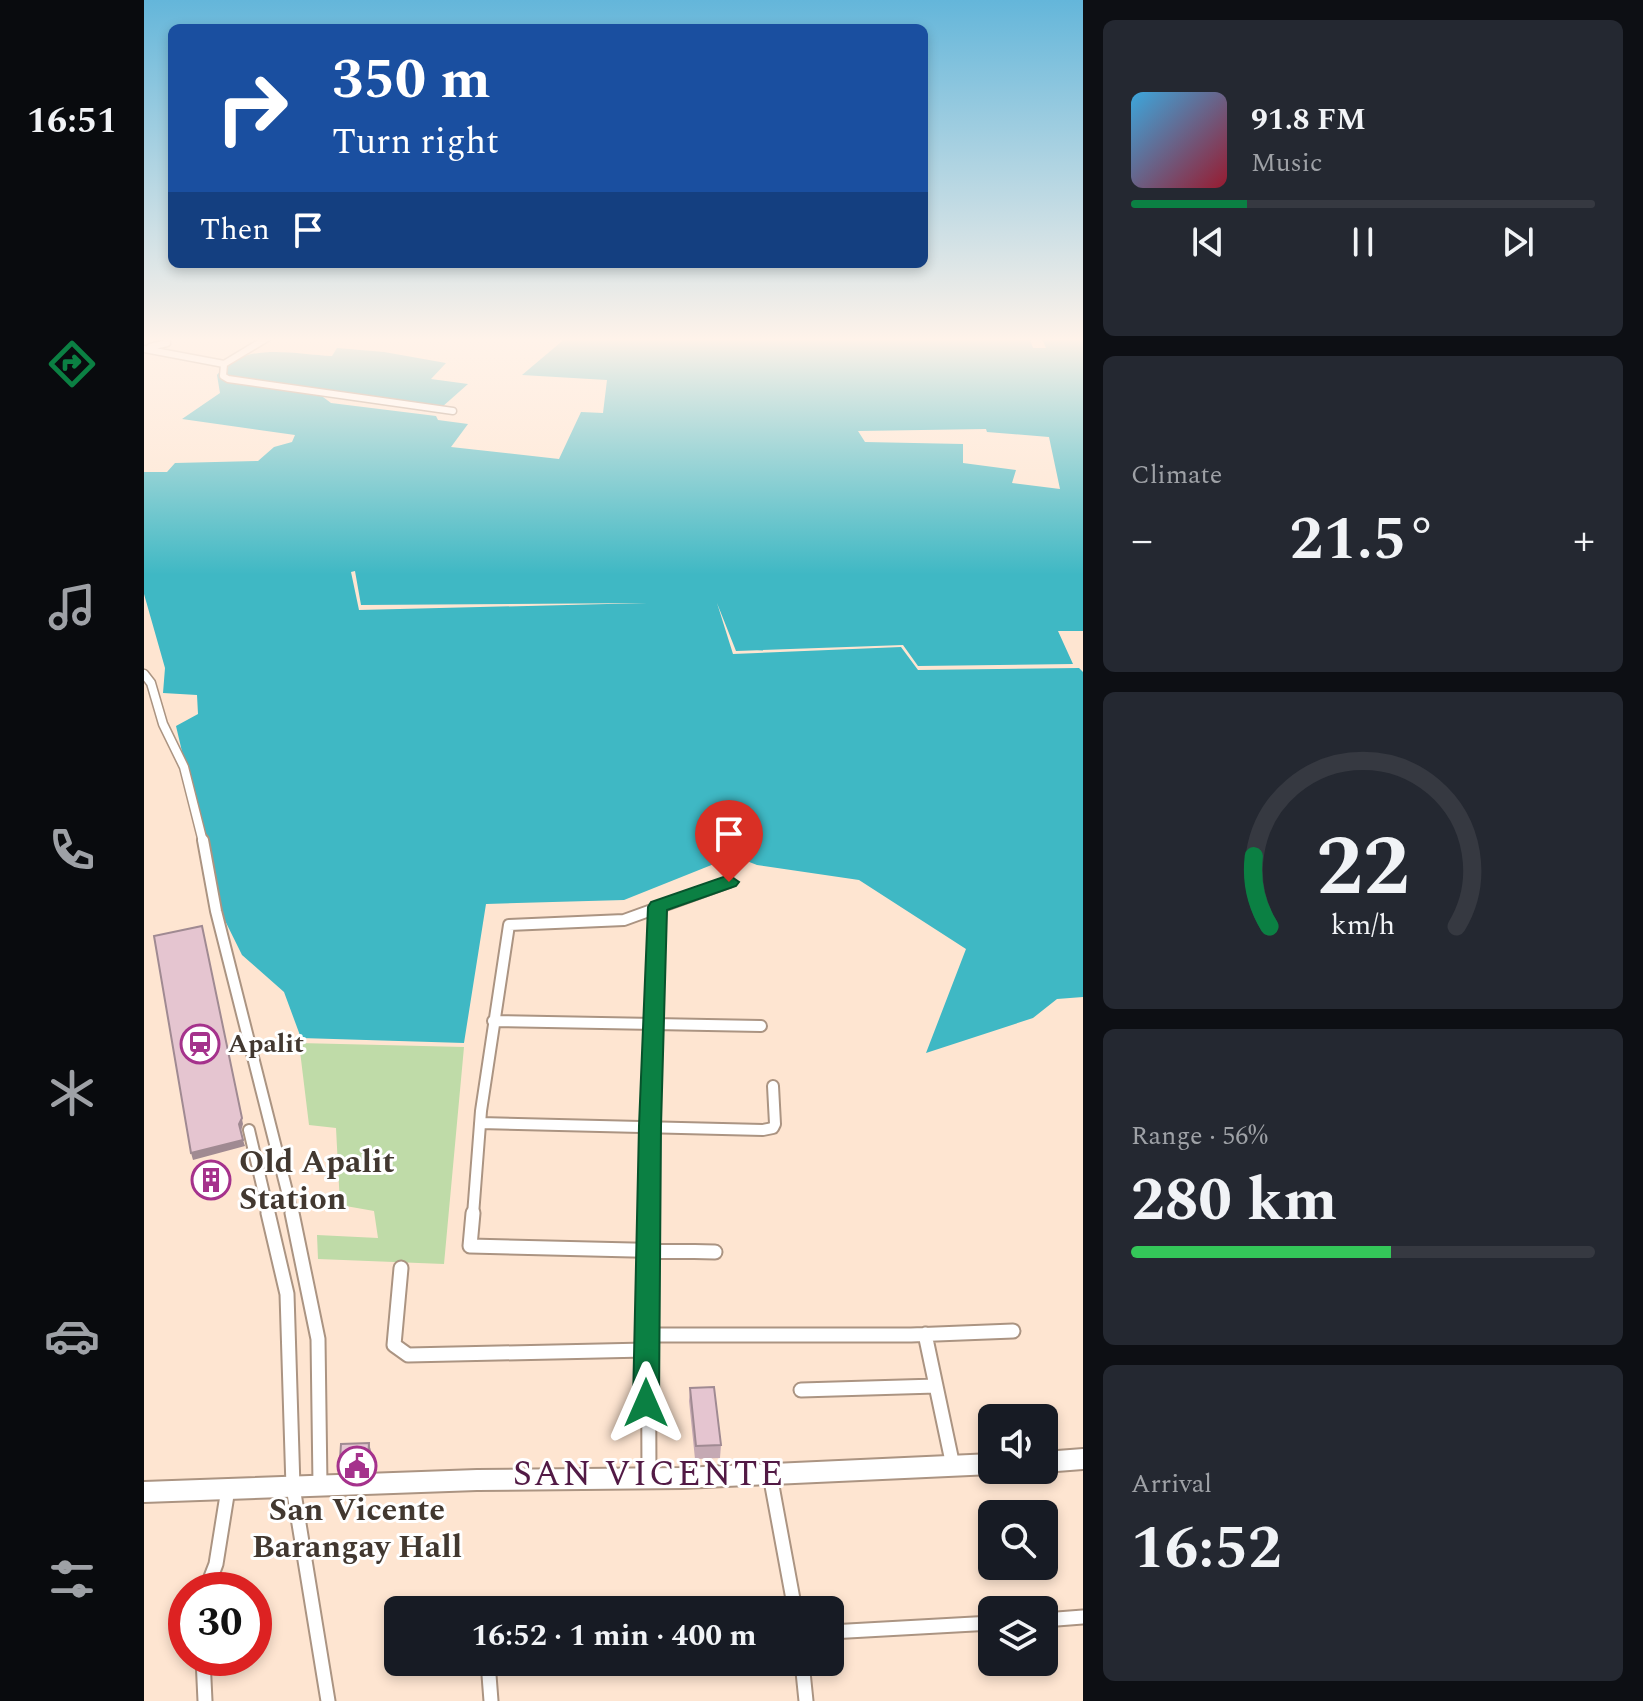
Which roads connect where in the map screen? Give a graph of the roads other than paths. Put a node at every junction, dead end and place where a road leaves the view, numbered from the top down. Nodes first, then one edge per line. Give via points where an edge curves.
1 (144, 674) edge
2 (729, 882) dead end
3 (658, 907) junction
4 (493, 1021) junction
5 (653, 1024) junction
6 (761, 1026) dead end
7 (773, 1086) dead end
8 (480, 1123) junction
9 (650, 1126) junction
10 (249, 1130) dead end
11 (647, 1251) junction
12 (715, 1252) dead end
13 (401, 1268) dead end
14 (1013, 1331) dead end
15 (925, 1334) junction
16 (646, 1335) junction
17 (646, 1350) junction
18 (936, 1386) junction
19 (801, 1390) dead end
20 (1083, 1459) edge
21 (1058, 1461) edge
22 (978, 1465) edge
23 (953, 1466) junction
24 (770, 1475) junction
25 (649, 1479) junction
26 (320, 1485) junction
27 (293, 1487) junction
28 (228, 1489) junction
29 (144, 1492) edge
30 (213, 1572) edge
31 (792, 1596) edge
32 (1083, 1617) edge
33 (1058, 1619) edge
34 (978, 1624) edge
35 (844, 1631) edge
36 (204, 1676) edge
37 (489, 1676) edge
38 (803, 1676) edge
39 (205, 1701) edge
40 (328, 1701) edge
41 (491, 1701) edge
42 (806, 1701) edge

1 - 26 street via 184,767 296,1228 318,1339
2 - 3 street
3 - 4 street via 624,920 509,925
3 - 5 street
4 - 5 street
4 - 8 street
5 - 6 street
5 - 9 street
7 - 9 street via 773,1128
8 - 9 street
8 - 11 street via 470,1246
9 - 11 street
10 - 27 street via 287,1294
11 - 12 street
11 - 16 street
13 - 17 street via 394,1345 408,1355
14 - 15 street
15 - 16 street
15 - 18 street
16 - 17 street
17 - 25 street
18 - 19 street
18 - 23 street
20 - 21 main road
22 - 23 main road
23 - 24 main road
24 - 25 main road
24 - 31 street
25 - 26 main road
26 - 27 main road
27 - 28 main road
27 - 40 street
28 - 29 main road
28 - 30 street
32 - 33 street
34 - 35 street
36 - 39 street
37 - 41 street
38 - 42 street

